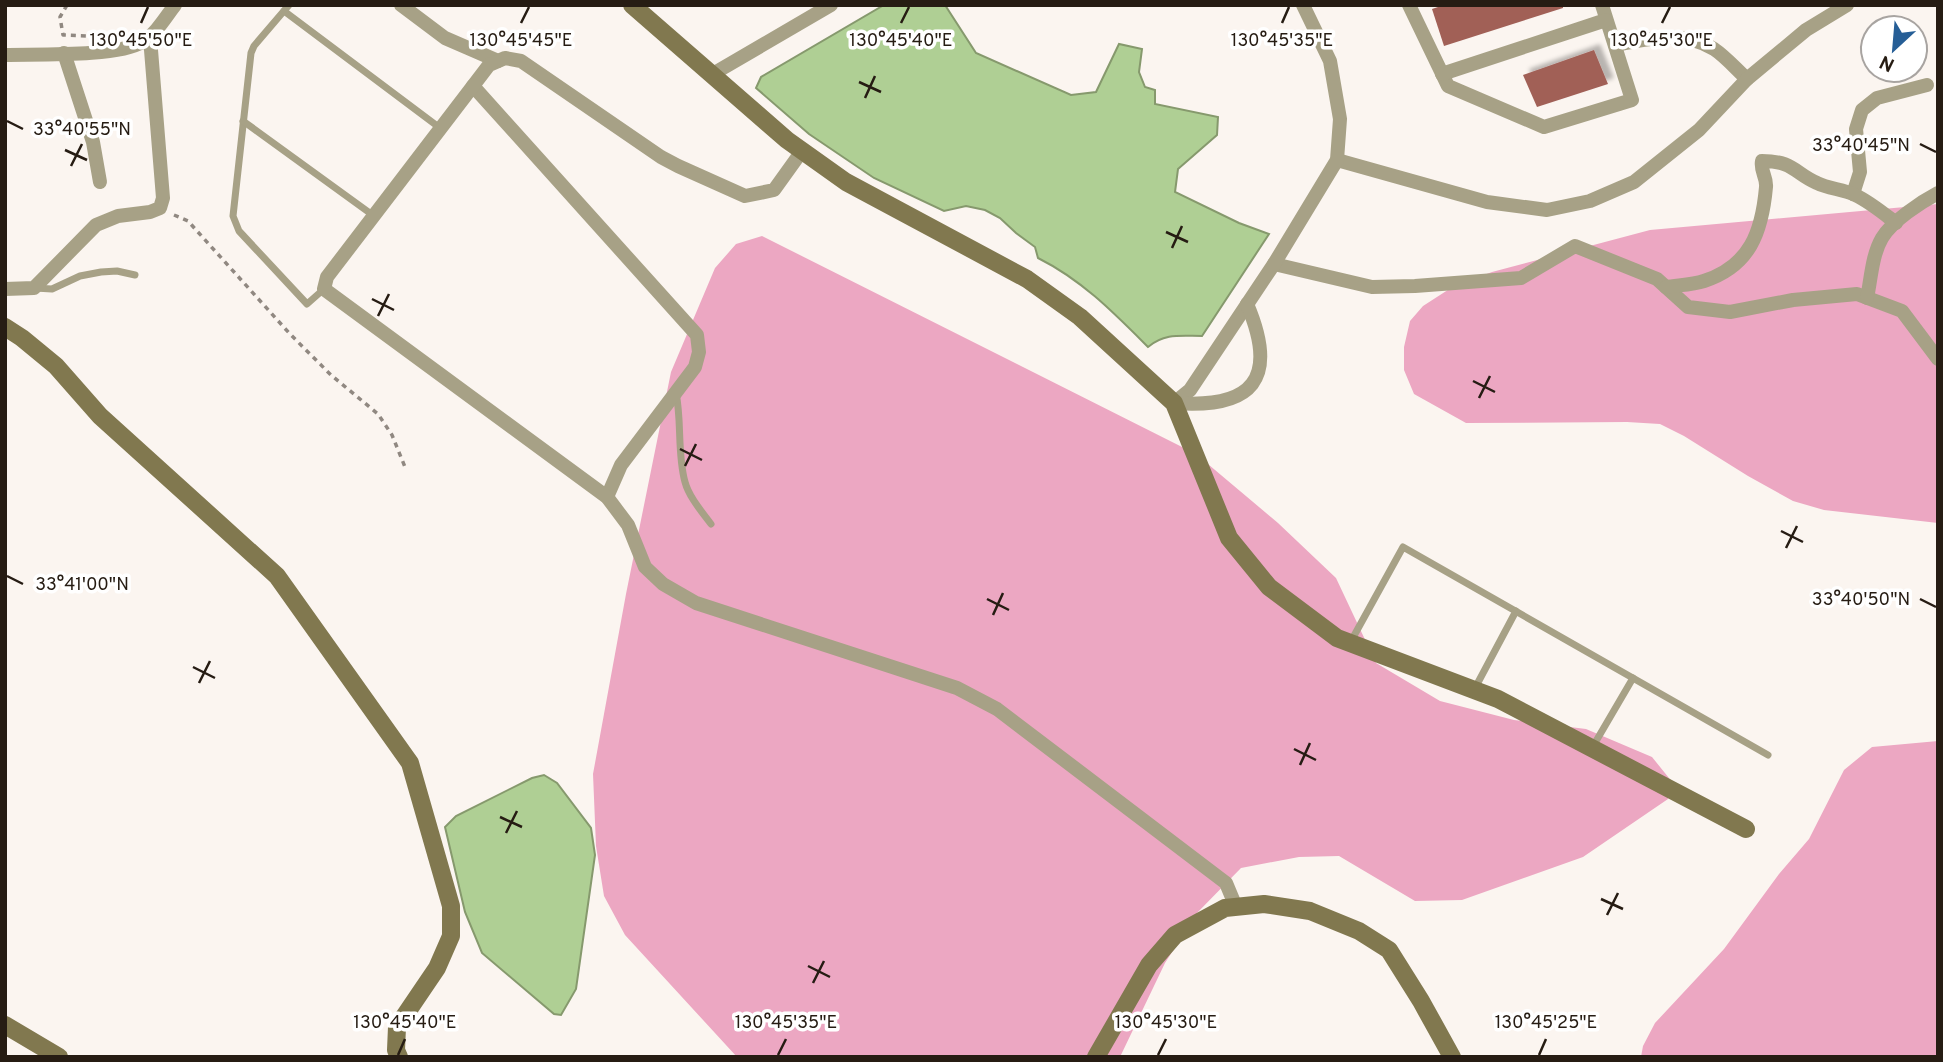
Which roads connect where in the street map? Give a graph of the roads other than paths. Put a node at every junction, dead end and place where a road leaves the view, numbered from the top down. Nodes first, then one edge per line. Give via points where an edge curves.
1 (175, 5) edge
2 (401, 5) edge
3 (632, 5) edge
4 (831, 5) edge
5 (1303, 5) edge
6 (1409, 5) edge
7 (1602, 5) edge
8 (1847, 5) edge
9 (287, 8) edge
10 (1606, 20) junction
11 (148, 37) junction
12 (1615, 45) junction
13 (64, 53) junction
14 (5, 55) edge
15 (498, 61) junction
16 (1442, 74) junction
17 (711, 75) junction
18 (1747, 79) junction
19 (1927, 85) dead end
20 (473, 86) junction
21 (243, 121) junction
22 (441, 128) junction
23 (802, 150) junction
24 (1337, 160) junction
25 (100, 182) dead end
26 (1938, 193) edge
27 (1853, 194) junction
28 (374, 216) junction
29 (1896, 223) junction
30 (1274, 264) junction
31 (135, 275) dead end
32 (1666, 287) junction
33 (34, 288) junction
34 (5, 289) edge
35 (324, 289) junction
36 (1867, 298) junction
37 (1247, 304) junction
38 (5, 327) edge
39 (1938, 359) edge
40 (676, 393) junction
41 (1174, 403) junction
42 (607, 497) junction
43 (711, 524) dead end
44 (1516, 611) junction
45 (1350, 643) junction
46 (1633, 678) junction
47 (1474, 690) junction
48 (1592, 749) junction
49 (1768, 755) dead end
50 (1746, 829) dead end
51 (1236, 907) junction
52 (5, 1025) edge
53 (59, 1057) edge
54 (399, 1057) edge
55 (1096, 1057) edge
56 (1452, 1057) edge

1 - 11 street
2 - 15 street via 445,38
3 - 17 street
4 - 17 street
5 - 24 street via 1330,61 1340,119
6 - 16 street
7 - 10 street
8 - 18 street via 1807,30
9 - 21 lane via 254,46
9 - 22 lane
10 - 12 street
10 - 16 street
11 - 13 street via 117,51
11 - 33 street via 163,198 160,208 96,225
12 - 16 street via 1632,100 1544,127 1448,86
12 - 18 street via 1661,37 1690,39 1714,50
13 - 14 street
13 - 25 street via 93,142
15 - 20 street via 489,65
15 - 23 street via 521,61 662,157 745,196 774,190
17 - 23 street
18 - 24 street via 1699,130 1634,182 1590,201 1547,210 1487,202
19 - 27 street via 1877,98 1862,110 1856,129 1860,172
20 - 22 street
20 - 40 street via 697,335 695,368
21 - 28 lane
21 - 35 lane via 233,216 239,232 307,304
22 - 28 street
23 - 41 street via 846,181 1027,279 1080,317
24 - 30 street
26 - 29 street
27 - 29 street
27 - 32 street via 1817,183 1791,165 1762,161 1766,183 1760,217 1756,237 1744,255 1727,271 1703,281
28 - 35 street via 327,277
29 - 36 street via 1882,239
30 - 32 street via 1372,287 1415,286 1521,278 1575,246 1657,279
30 - 37 street
31 - 33 lane via 101,272 52,289
32 - 36 street via 1688,307 1730,312 1793,300 1857,294
33 - 34 street
35 - 42 street
36 - 39 street via 1902,311
37 - 41 street via 1190,390
37 - 41 street via 1261,359 1248,390 1232,400
38 - 54 street via 56,366 100,416 277,576 410,763 451,906 451,936 437,968 397,1027
40 - 42 street via 621,465
40 - 43 lane via 685,483
41 - 45 street via 1229,538 1269,587
42 - 51 street via 628,525 645,567 663,584 696,603 957,688 997,709 1226,883
44 - 45 lane via 1403,547
44 - 46 lane
44 - 47 lane
45 - 47 street
46 - 48 lane
46 - 49 lane
47 - 48 street
48 - 50 street
51 - 55 street via 1224,908 1175,935 1149,965
51 - 56 street via 1264,904 1310,911 1389,950
52 - 53 street

